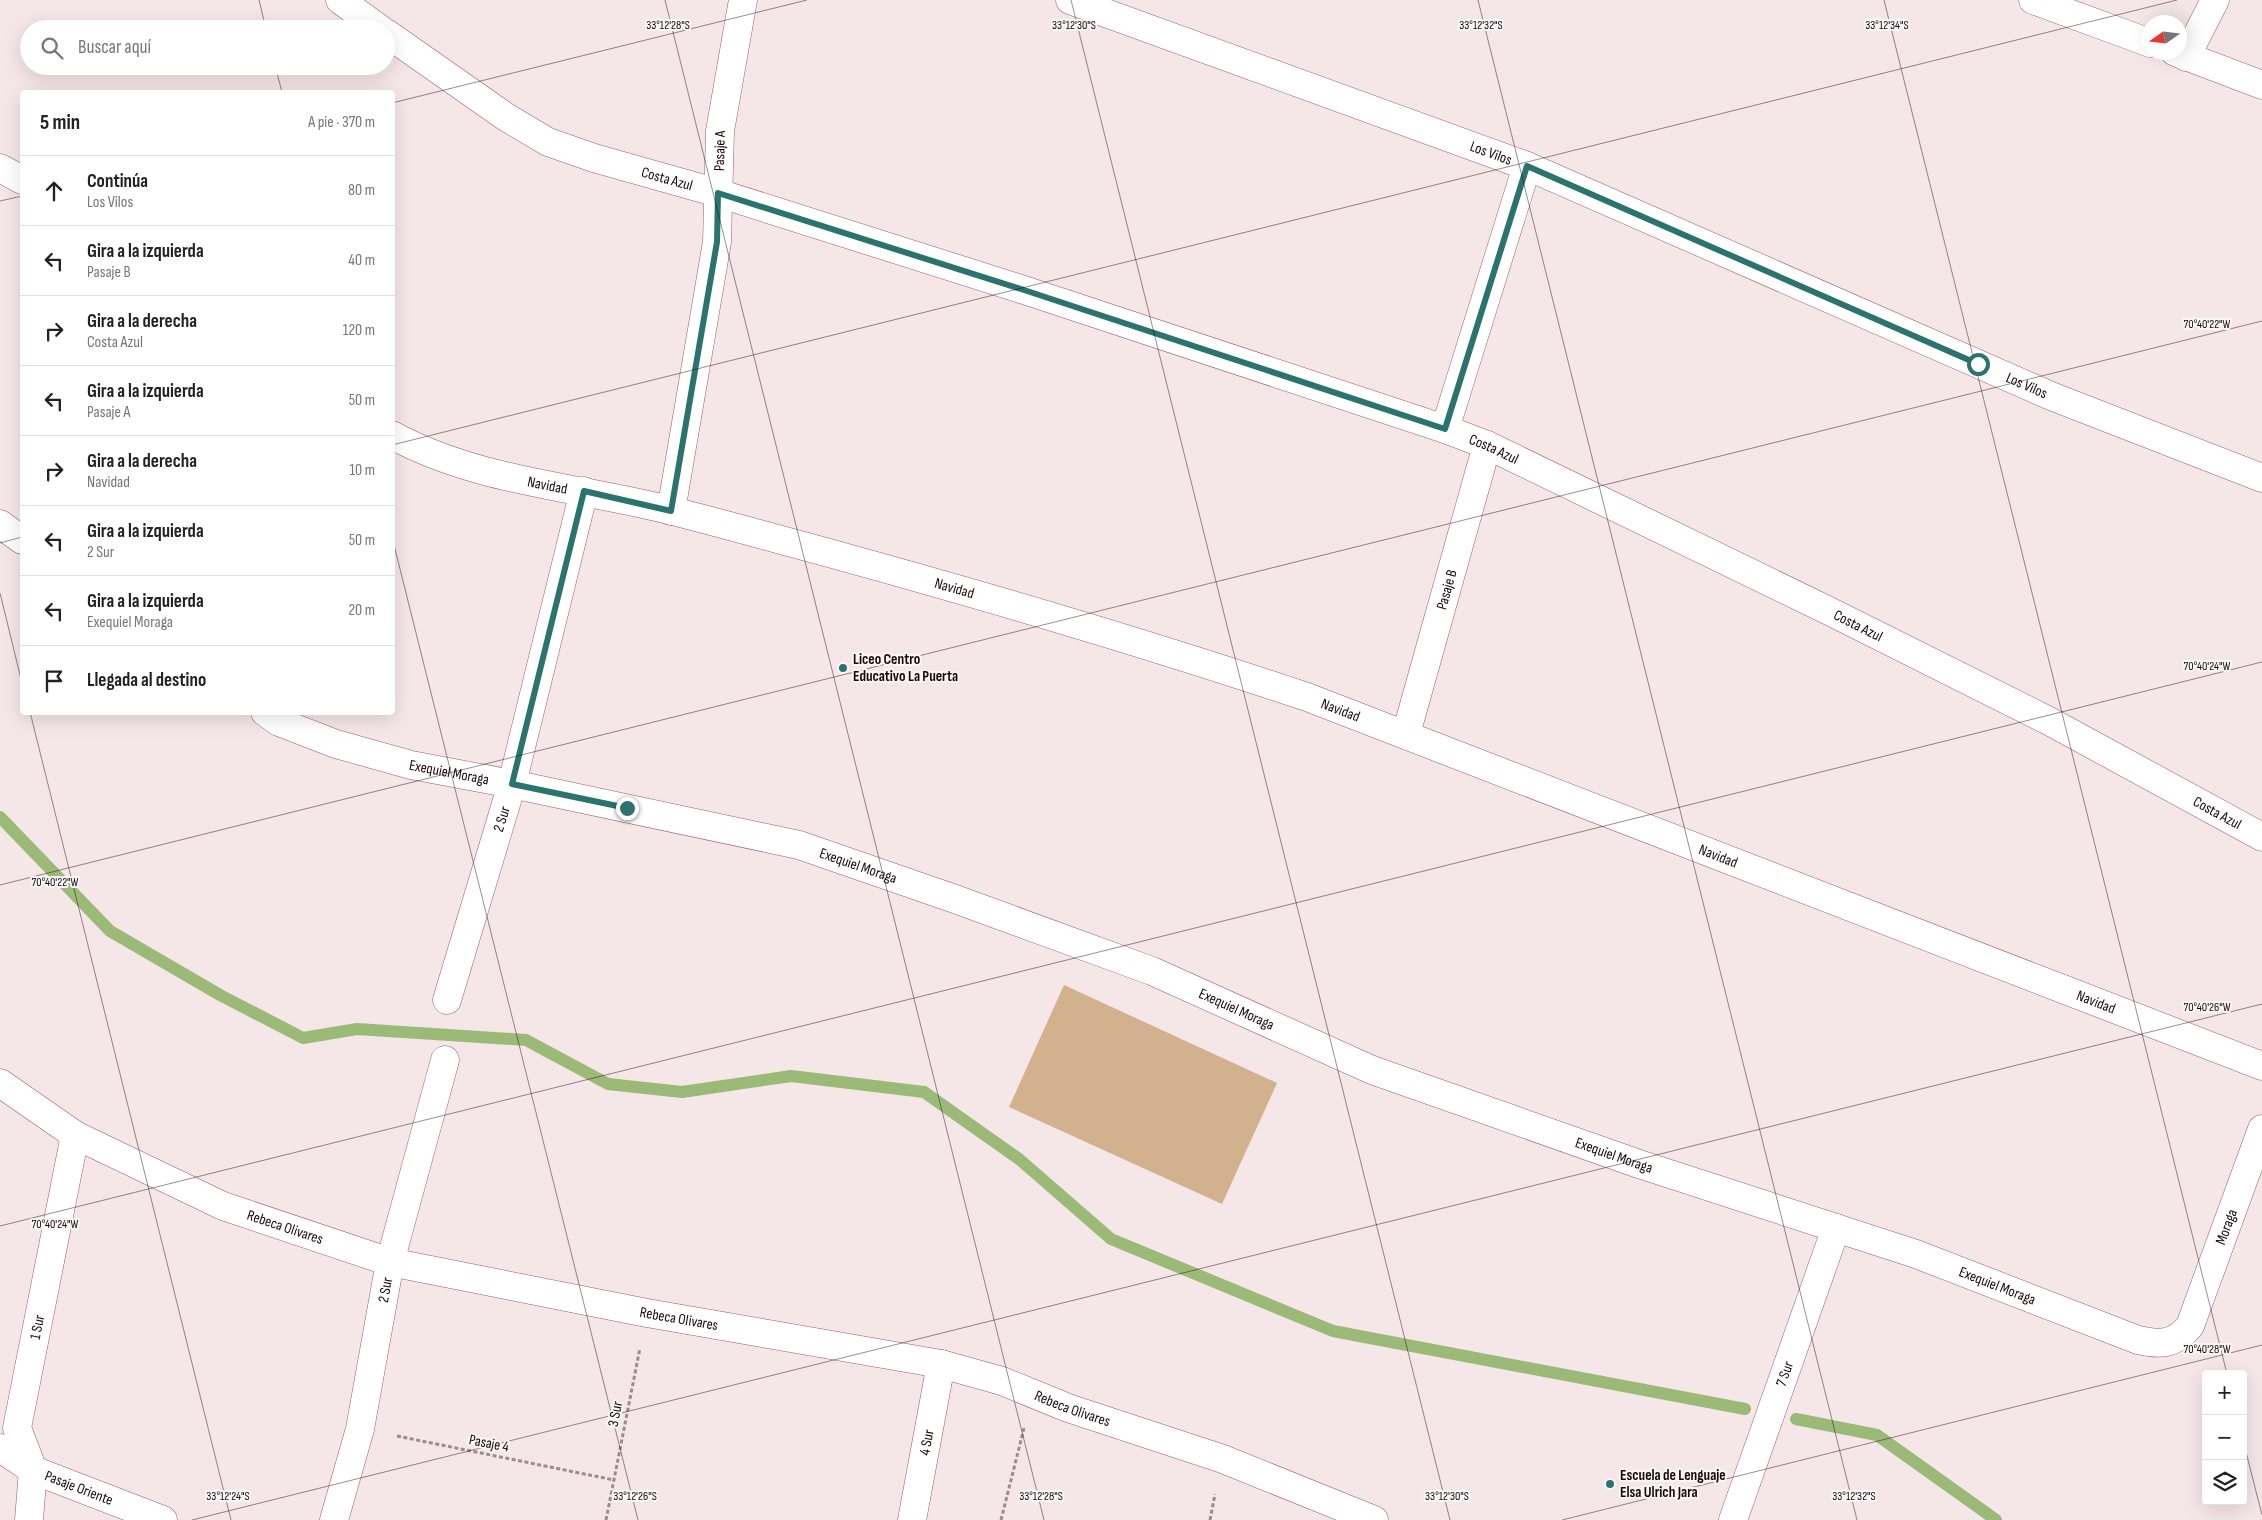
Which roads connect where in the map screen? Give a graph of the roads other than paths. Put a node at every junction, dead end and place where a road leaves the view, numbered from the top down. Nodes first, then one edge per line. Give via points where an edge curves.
1 (340, 0) edge
2 (743, 0) edge
3 (1070, 0) edge
4 (2034, 0) edge
5 (2215, 0) edge
6 (368, 20) edge
7 (395, 39) edge
8 (2142, 40) edge
9 (2187, 45) edge
10 (2187, 57) edge
11 (2262, 85) edge
12 (1527, 166) junction
13 (0, 168) edge
14 (20, 179) edge
15 (718, 193) junction
16 (1445, 429) junction
17 (395, 436) edge
18 (1487, 445) junction
19 (2262, 478) edge
20 (584, 491) junction
21 (671, 511) junction
22 (0, 524) edge
23 (20, 539) edge
24 (269, 715) edge
25 (1406, 734) junction
26 (512, 784) junction
27 (2262, 837) edge
28 (447, 1000) dead end
29 (444, 1060) dead end
30 (2262, 1066) edge
31 (0, 1083) edge
32 (2262, 1130) edge
33 (75, 1135) junction
34 (1836, 1228) junction
35 (390, 1262) junction
36 (2190, 1326) joint
37 (941, 1364) junction
38 (0, 1448) edge
39 (33, 1470) junction
40 (29, 1520) edge
41 (163, 1520) edge
42 (334, 1520) edge
43 (912, 1520) edge
44 (1374, 1520) edge
45 (1733, 1520) edge

1 - 6 street
2 - 15 street, Pasaje A via 720,131
3 - 12 street, Los Vilos
4 - 8 street
5 - 9 street
7 - 15 street, Costa Azul via 506,117 548,142
10 - 11 street
12 - 16 street
12 - 19 street, Los Vilos via 2051,396
13 - 14 street
15 - 16 street, Costa Azul
15 - 21 street, Pasaje A via 717,242
16 - 18 street, Costa Azul
17 - 20 street, Navidad via 465,466
18 - 25 street, Pasaje B
18 - 27 street, Costa Azul via 2040,717
20 - 21 street, Navidad
20 - 26 street, 2 Sur
21 - 25 street, Navidad via 1170,651 1307,696
22 - 23 street
24 - 26 street, Exequiel Moraga via 279,722 336,744 411,765
25 - 30 street, Navidad
26 - 28 street, 2 Sur
26 - 34 street, Exequiel Moraga via 799,845 1152,971 1372,1070 1638,1164
29 - 35 street, 2 Sur
31 - 33 street, Rebeca Olivares
32 - 36 street, Moraga
33 - 35 street, Rebeca Olivares via 223,1206
33 - 39 street, 1 Sur via 17,1428
34 - 36 street, Exequiel Moraga via 1916,1254 2138,1340 2154,1344 2169,1341 2180,1337
34 - 45 street, 7 Sur
35 - 37 street, Rebeca Olivares via 646,1313
35 - 42 street, 2 Sur via 360,1429
37 - 43 street, 4 Sur
37 - 44 street, Rebeca Olivares via 1002,1381 1068,1408 1223,1459
38 - 39 street, Pasaje Oriente
39 - 40 street, 1 Sur
39 - 41 street, Pasaje Oriente

